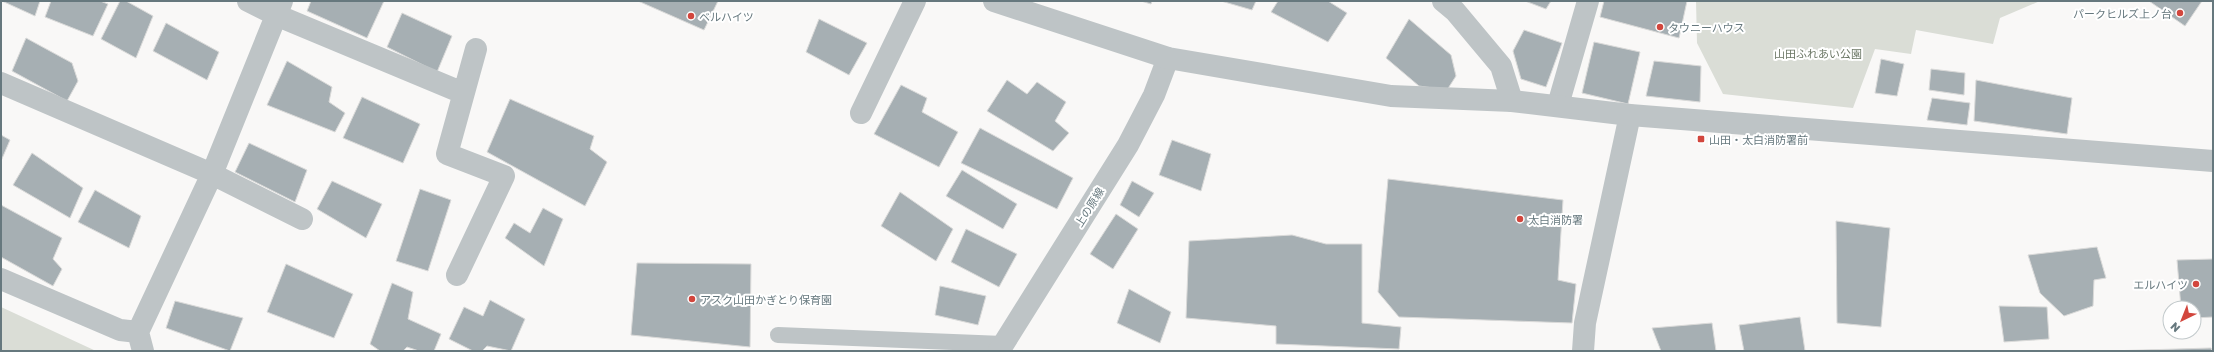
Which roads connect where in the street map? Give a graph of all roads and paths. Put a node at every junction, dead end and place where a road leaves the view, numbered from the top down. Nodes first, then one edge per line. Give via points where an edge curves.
1 (248, 1) edge
2 (915, 1) edge
3 (994, 1) edge
4 (1443, 1) edge
5 (1588, 1) edge
6 (279, 8) edge
7 (476, 49) dead end
8 (1168, 58) junction
9 (1, 83) edge
10 (463, 93) junction
11 (1512, 101) junction
12 (1558, 105) junction
13 (861, 114) dead end
14 (1630, 115) junction
15 (2213, 161) edge
16 (212, 174) junction
17 (302, 219) dead end
18 (457, 275) dead end
19 (1, 279) edge
20 (778, 335) dead end
21 (141, 341) edge
22 (1001, 347) edge
23 (1583, 351) edge

1 - 6 street
2 - 13 street
3 - 8 street
4 - 11 street via 1455,10 1501,66
5 - 12 street
6 - 10 street
6 - 16 street
7 - 10 street
8 - 11 street via 1391,96
8 - 22 street, 上の原線 via 1154,95 1128,145
9 - 16 street
10 - 18 street via 447,154 504,176
11 - 12 street
12 - 14 street
14 - 15 street
14 - 23 street via 1585,323
16 - 17 street
16 - 21 street
19 - 21 street
20 - 22 lane

